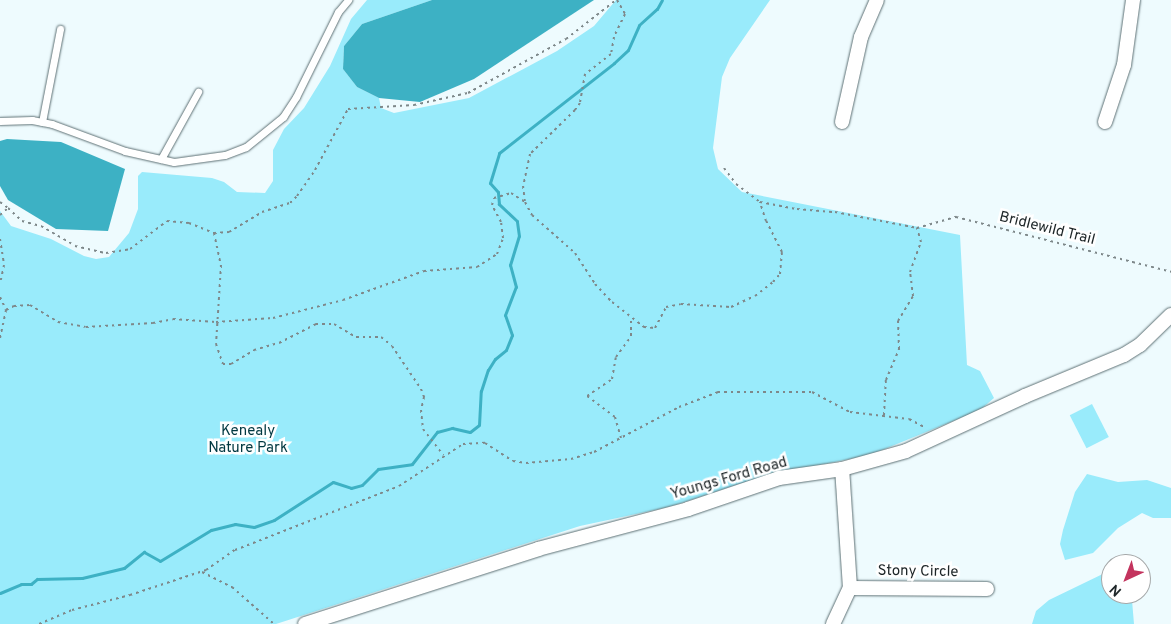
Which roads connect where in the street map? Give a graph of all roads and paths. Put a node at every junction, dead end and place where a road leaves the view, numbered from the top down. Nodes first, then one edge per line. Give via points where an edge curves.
1 (348, 0) edge
2 (616, 0) edge
3 (877, 0) edge
4 (1133, 0) edge
5 (60, 29) dead end
6 (198, 92) dead end
7 (0, 121) edge
8 (42, 122) junction
9 (842, 122) dead end
10 (1105, 122) dead end
11 (161, 159) junction
12 (724, 168) dead end
13 (0, 202) edge
14 (525, 202) junction
15 (760, 202) junction
16 (8, 208) junction
17 (0, 215) edge
18 (917, 228) junction
19 (214, 233) junction
20 (0, 239) edge
21 (1170, 272) edge
22 (0, 284) edge
23 (0, 298) edge
24 (6, 310) junction
25 (631, 316) junction
26 (1171, 316) edge
27 (216, 322) junction
28 (0, 338) edge
29 (884, 415) junction
30 (938, 436) junction
31 (621, 438) junction
32 (444, 455) junction
33 (842, 469) junction
34 (201, 572) junction
35 (850, 588) junction
36 (987, 589) dead end
37 (346, 619) edge
38 (39, 624) edge
39 (274, 624) edge
40 (305, 624) edge
41 (833, 624) edge

1 - 11 lane via 338,12 296,97 266,134 225,155 198,161
2 - 14 path via 625,14 614,37 611,54 585,74 575,110 530,154 524,175
2 - 19 path via 566,39 468,93 414,105 348,108 315,170 290,203 262,212 229,232
3 - 9 street via 861,37
4 - 10 street via 1124,66
5 - 8 lane
6 - 11 lane
7 - 8 lane
8 - 11 lane via 125,151
12 - 15 path via 736,184
13 - 16 path
14 - 25 path via 536,221 575,253 602,293
14 - 27 path via 511,193 494,198 492,205 501,222 503,238 497,254 477,267 424,271 330,304 273,318
15 - 18 path
15 - 25 path via 782,252 780,274 767,288 731,307 681,304 666,307 654,328 644,327
16 - 17 path
16 - 19 path via 22,221 41,226 75,246 96,252 130,249 167,221 175,220
18 - 21 path, Bridlewild Trail via 956,217
18 - 29 path via 921,242 910,272 913,296 898,321 900,349 886,380
19 - 27 path via 221,265
20 - 22 path via 4,265
23 - 24 path
24 - 27 path via 30,305 58,322 86,327 153,324 172,319
24 - 28 path
25 - 31 path via 631,336 616,357 612,379 587,396 615,417
26 - 30 street, Youngs Ford Road via 1140,345 1124,355
27 - 32 path via 217,354 226,365 254,350 287,340 316,324 334,324 356,337 373,335 387,341 421,390 424,397 421,410 423,429
29 - 30 path via 909,419
29 - 31 path via 850,412 812,392 718,392 695,400
30 - 33 street, Youngs Ford Road via 906,451
31 - 32 path via 594,452 551,461 513,461 485,443 476,442 463,444
32 - 34 path via 399,486 235,550
33 - 35 street
33 - 37 street, Youngs Ford Road via 779,478 688,509 538,549
34 - 38 path via 72,610
34 - 39 path via 232,587
35 - 36 street, Stony Circle
35 - 41 street
37 - 40 street, Youngs Ford Road

